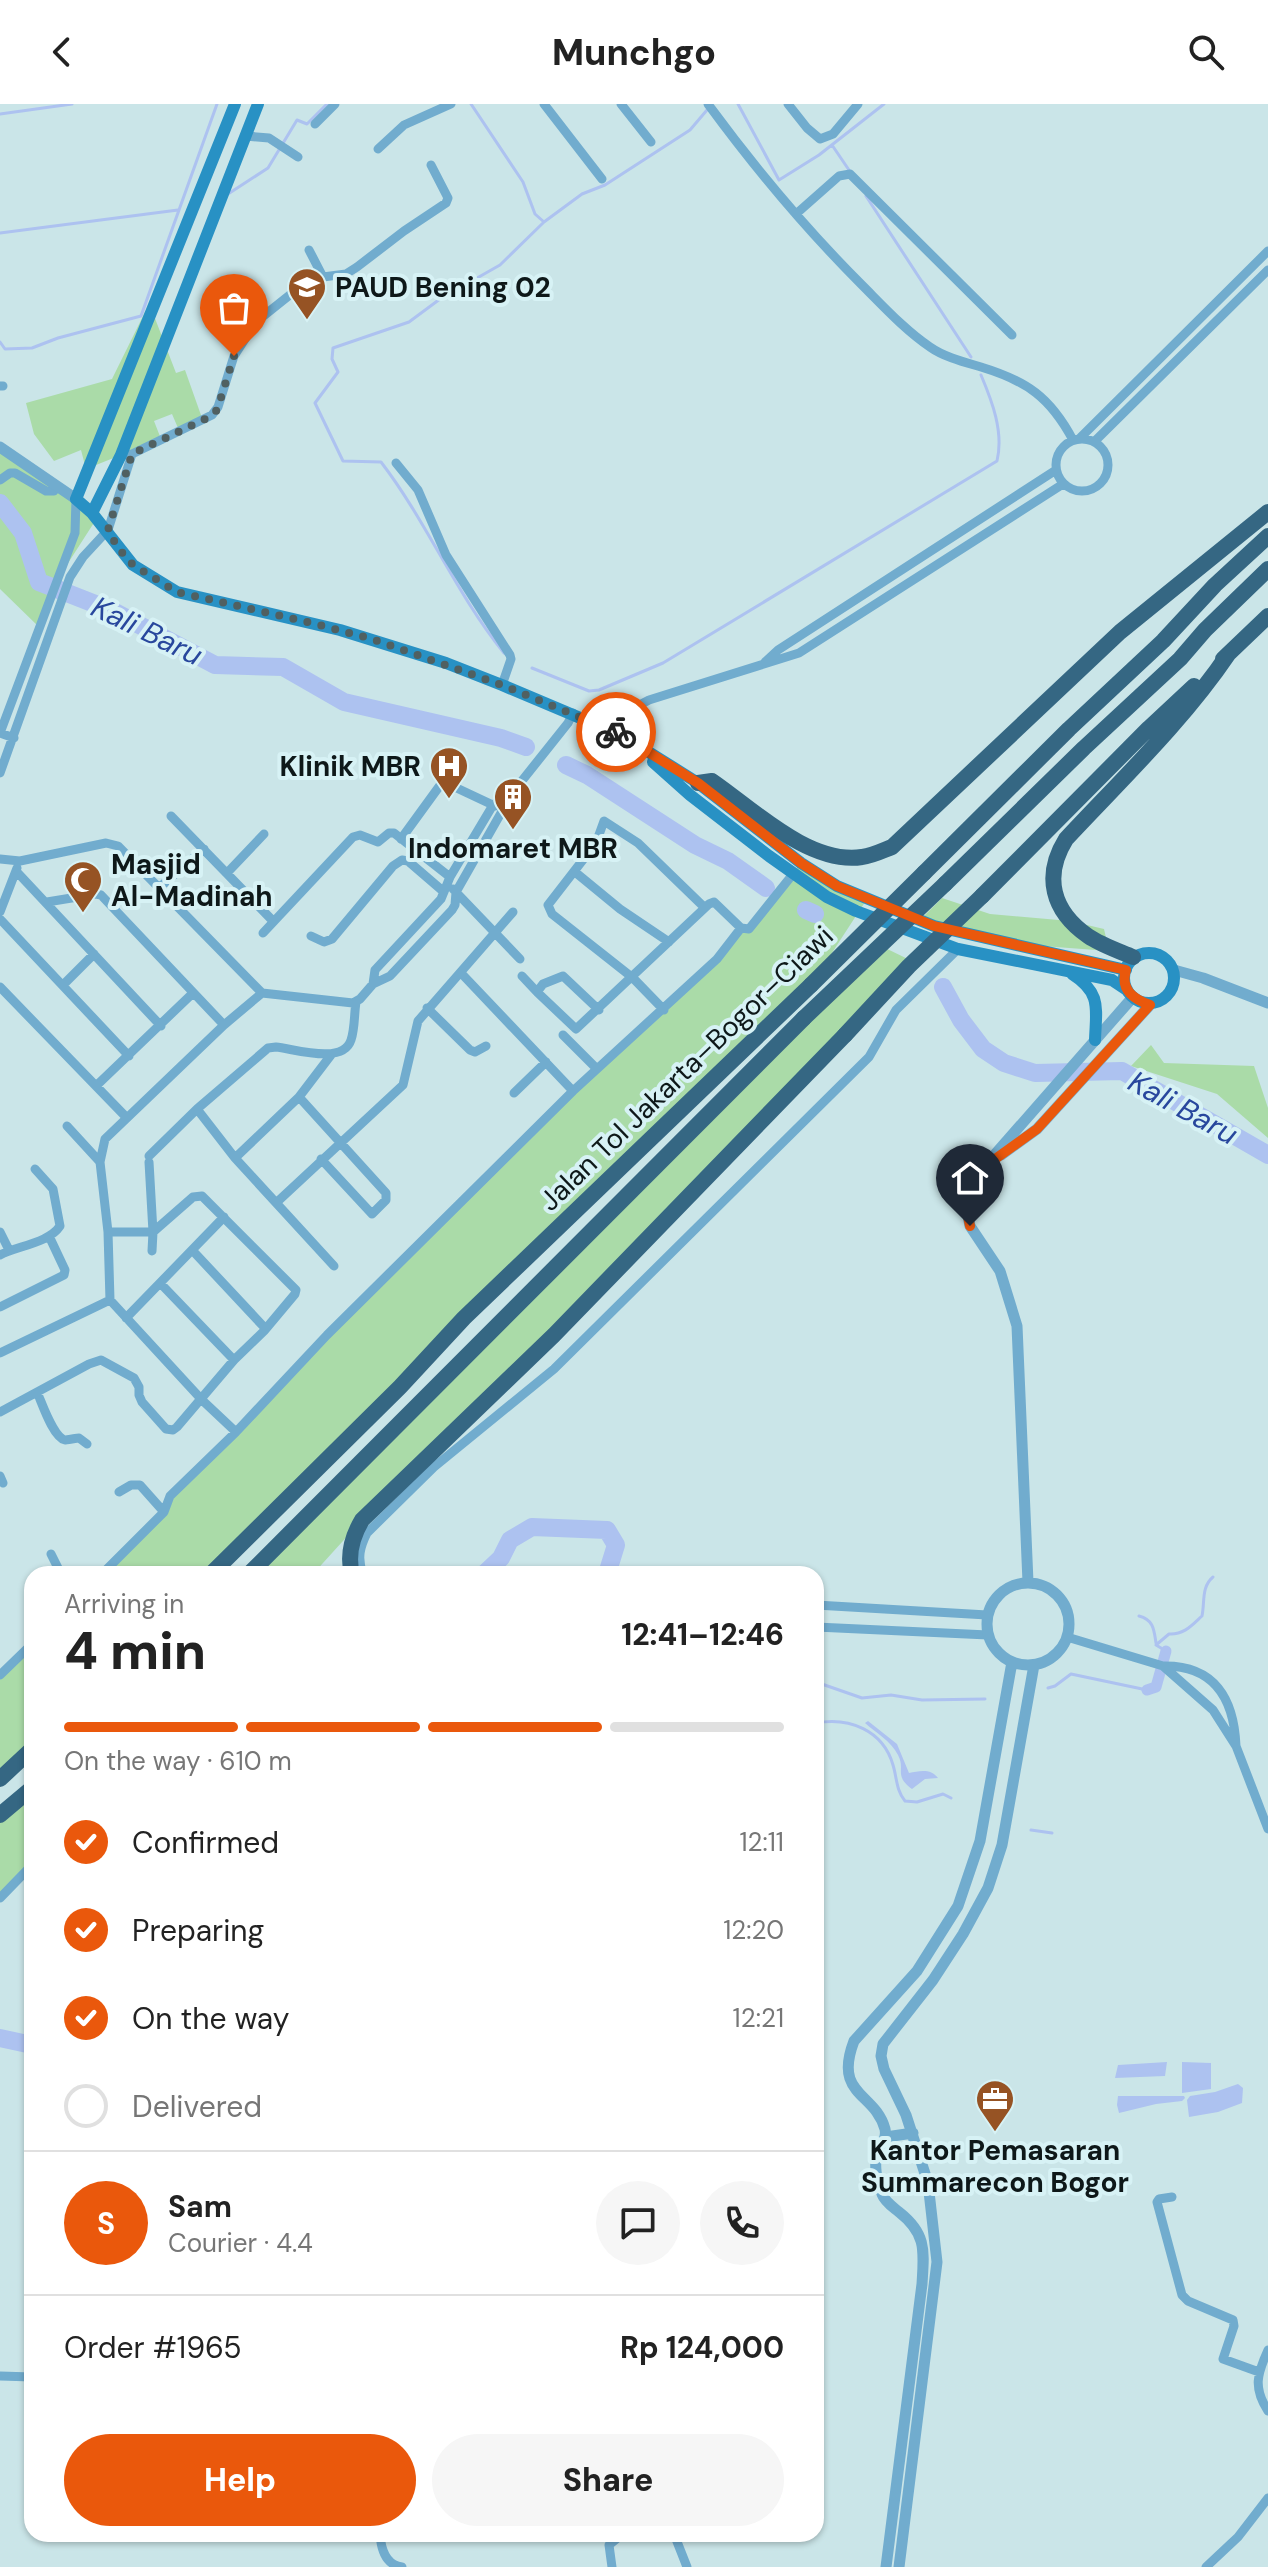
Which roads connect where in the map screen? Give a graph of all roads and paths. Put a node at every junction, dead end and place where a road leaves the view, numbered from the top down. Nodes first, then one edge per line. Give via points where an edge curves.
1 (235, 104) edge
2 (258, 104) edge
3 (335, 104) edge
4 (451, 104) edge
5 (621, 104) edge
6 (708, 104) edge
7 (788, 104) edge
8 (858, 104) edge
9 (547, 105) edge
10 (315, 124) dead end
11 (246, 136) junction
12 (651, 142) dead end
13 (378, 149) dead end
14 (298, 157) dead end
15 (431, 165) dead end
16 (602, 179) dead end
17 (796, 214) junction
18 (309, 250) dead end
19 (1268, 251) edge
20 (1268, 270) edge
21 (323, 277) junction
22 (1012, 335) dead end
23 (1077, 439) junction
24 (1095, 441) junction
25 (0, 447) edge
26 (127, 454) junction
27 (396, 463) dead end
28 (1056, 470) junction
29 (0, 480) edge
30 (1063, 484) junction
31 (57, 486) junction
32 (76, 499) junction
33 (1268, 512) edge
34 (92, 513) junction
35 (108, 530) junction
36 (1268, 536) edge
37 (1268, 569) edge
38 (66, 575) junction
39 (54, 606) junction
40 (1268, 616) edge
41 (1229, 653) junction
42 (765, 662) junction
43 (502, 685) junction
44 (570, 718) junction
45 (605, 727) junction
46 (0, 733) edge
47 (14, 738) junction
48 (0, 773) edge
49 (694, 789) junction
50 (498, 808) junction
51 (171, 816) dead end
52 (264, 834) dead end
53 (401, 839) junction
54 (204, 849) junction
55 (0, 859) edge
56 (20, 861) junction
57 (16, 871) junction
58 (575, 872) junction
59 (227, 873) junction
60 (790, 879) junction
61 (447, 885) junction
62 (160, 887) junction
63 (456, 892) junction
64 (47, 902) junction
65 (704, 907) junction
66 (0, 912) edge
67 (513, 912) dead end
68 (0, 919) edge
69 (273, 921) junction
70 (745, 929) junction
71 (263, 933) dead end
72 (496, 934) junction
73 (311, 936) dead end
74 (669, 942) junction
75 (958, 949) junction
76 (94, 954) junction
77 (520, 959) dead end
78 (1130, 964) junction
79 (1065, 969) junction
80 (1174, 970) junction
81 (461, 973) junction
82 (522, 976) dead end
83 (633, 978) junction
84 (373, 984) junction
85 (63, 985) junction
86 (0, 987) edge
87 (537, 992) junction
88 (193, 993) junction
89 (262, 993) junction
90 (1130, 994) junction
91 (356, 1002) junction
92 (1268, 1003) edge
93 (1150, 1005) junction
94 (427, 1008) junction
95 (599, 1010) junction
96 (664, 1010) junction
97 (224, 1025) junction
98 (161, 1026) junction
99 (563, 1035) dead end
100 (1092, 1044) junction
101 (486, 1046) dead end
102 (331, 1055) junction
103 (129, 1056) junction
104 (546, 1062) junction
105 (596, 1068) junction
106 (96, 1086) junction
107 (573, 1091) junction
108 (514, 1093) dead end
109 (299, 1097) junction
110 (197, 1109) junction
111 (127, 1118) junction
112 (67, 1126) dead end
113 (338, 1143) junction
114 (235, 1158) junction
115 (321, 1159) junction
116 (100, 1162) junction
117 (984, 1167) junction
118 (35, 1169) dead end
119 (276, 1203) junction
120 (224, 1217) junction
121 (0, 1232) edge
122 (108, 1232) junction
123 (153, 1232) junction
124 (49, 1236) junction
125 (152, 1251) dead end
126 (193, 1251) junction
127 (5, 1252) edge
128 (334, 1266) dead end
129 (161, 1284) junction
130 (110, 1300) junction
131 (0, 1307) edge
132 (126, 1318) junction
133 (264, 1331) junction
134 (0, 1353) edge
135 (234, 1360) junction
136 (37, 1392) junction
137 (202, 1400) junction
138 (0, 1412) edge
139 (236, 1432) junction
140 (87, 1444) dead end
141 (119, 1492) dead end
142 (164, 1512) junction
143 (51, 1554) dead end
144 (57, 1566) edge
145 (110, 1566) edge
146 (219, 1566) edge
147 (257, 1566) edge
148 (351, 1566) edge
149 (361, 1566) edge
150 (1028, 1582) junction
151 (824, 1605) edge
152 (987, 1615) junction
153 (824, 1627) edge
154 (988, 1635) junction
155 (1067, 1637) junction
156 (24, 1652) edge
157 (1012, 1662) junction
158 (1034, 1665) junction
159 (1163, 1666) junction
160 (0, 1675) edge
161 (1214, 1683) junction
162 (1198, 1696) junction
163 (1236, 1746) junction
164 (24, 1756) edge
165 (0, 1779) edge
166 (24, 1795) edge
167 (0, 1815) edge
168 (1268, 1829) edge
169 (24, 1873) edge
170 (0, 1898) edge
171 (913, 2133) junction
172 (886, 2137) junction
173 (1172, 2197) dead end
174 (936, 2238) junction
175 (922, 2239) junction
176 (1268, 2350) edge
177 (1259, 2372) junction
178 (0, 2376) edge
179 (24, 2377) edge
180 (1268, 2411) edge
181 (1268, 2498) edge
182 (382, 2542) edge
183 (611, 2542) edge
184 (677, 2542) edge
185 (402, 2567) edge
186 (612, 2567) edge
187 (687, 2567) edge
188 (886, 2567) edge
189 (899, 2567) edge
190 (1206, 2567) edge

1 - 32 main road
2 - 11 main road
3 - 10 street
4 - 13 street via 404,125
5 - 12 street
6 - 17 street
7 - 8 street via 820,139 839,128
9 - 16 street
11 - 14 street via 269,138
11 - 26 main road
15 - 21 street via 448,201 346,274
17 - 22 street via 839,176 850,174
17 - 23 street via 898,321 932,349 1036,391
18 - 21 street
19 - 23 street
20 - 24 street
21 - 26 street via 296,290 256,322 234,356 216,411
23 - 24 street
23 - 28 street via 1061,449
24 - 30 street via 1108,459 1104,481 1084,491
25 - 31 street
26 - 34 main road
26 - 35 street
27 - 43 street via 418,490 446,555 510,655
28 - 30 street
28 - 42 street
29 - 31 street via 15,473 46,491
30 - 42 street via 829,635 791,657
31 - 32 street
32 - 34 main road
32 - 38 street
33 - 49 highway via 1120,632 892,847 844,858 813,849 712,781
34 - 35 main road
35 - 38 street
35 - 43 main road via 133,565 177,592 340,630
36 - 146 highway, Jalan Tol Jakarta–Bogor–Ciawi, bridge via 464,1318
37 - 147 highway, Jalan Tol Jakarta–Bogor–Ciawi, bridge via 804,1018
38 - 39 street
39 - 46 street
39 - 47 street
40 - 41 highway
41 - 78 highway via 1055,856 1056,896 1069,918
41 - 148 highway, bridge via 909,966 554,1335 362,1520 349,1554
42 - 45 street via 649,700
43 - 44 main road
44 - 45 main road
44 - 50 street
45 - 49 main road
46 - 47 street
47 - 48 street
49 - 60 main road
49 - 78 main road via 837,886 934,926
50 - 53 street via 441,784
50 - 61 street
50 - 63 street
51 - 54 street
52 - 59 street
53 - 61 street
53 - 69 street via 394,833 378,842 353,837
54 - 59 street
54 - 62 street
55 - 56 street
56 - 57 street
56 - 62 street via 110,843
57 - 64 street
57 - 66 street
58 - 65 street via 604,821 638,843
58 - 74 street
58 - 83 street via 549,910
59 - 69 street
60 - 70 street
60 - 75 main road via 856,911
61 - 63 street
61 - 73 street via 402,860 332,939 324,942
61 - 84 street via 375,970
62 - 89 street
63 - 72 street
63 - 84 street via 452,910 390,976
64 - 76 street
64 - 88 street via 101,895
65 - 70 street via 714,902
65 - 74 street
67 - 72 street
68 - 85 street
69 - 71 street
70 - 96 street
72 - 77 street
72 - 81 street
74 - 83 street
75 - 79 main road
75 - 149 street via 896,1010 869,1057 566,1358 434,1467 367,1533 360,1546
76 - 85 street
76 - 98 street
78 - 80 main road via 1141,953 1157,953
78 - 90 main road via 1124,981
79 - 90 main road via 1112,980
79 - 100 main road via 1084,981 1095,998
80 - 92 street
80 - 93 main road via 1171,991
81 - 94 street
81 - 104 street
82 - 87 street
83 - 95 street
83 - 96 street
84 - 91 street
85 - 103 street
86 - 106 street
87 - 95 street via 563,976
87 - 95 street via 574,1029
88 - 97 street
88 - 98 street
89 - 91 street
89 - 97 street
90 - 93 main road
90 - 100 street
91 - 102 street via 348,1045
93 - 117 street via 1037,1129
94 - 101 street via 470,1050
94 - 113 street via 418,1021 403,1085
96 - 105 street
97 - 111 street
98 - 103 street
99 - 105 street
100 - 117 street
102 - 109 street
102 - 110 street via 270,1047
103 - 106 street
104 - 107 street
104 - 108 street
105 - 107 street
106 - 111 street
107 - 139 street
109 - 113 street
109 - 114 street
110 - 114 street
110 - 123 street via 149,1159
111 - 116 street via 105,1139
112 - 116 street
113 - 115 street
113 - 115 street via 386,1193 375,1213
114 - 119 street
115 - 119 street
116 - 122 street
117 - 150 street via 968,1189 966,1206 970,1226 1000,1271 1017,1326
118 - 124 street via 52,1186 57,1201 60,1226
119 - 128 street
120 - 123 street via 197,1195
120 - 126 street
120 - 133 street via 296,1290
121 - 127 street
122 - 123 street
122 - 130 street
123 - 125 street
124 - 127 street
124 - 131 street via 64,1275
126 - 129 street
126 - 133 street
129 - 132 street
129 - 135 street
130 - 132 street
130 - 134 street
132 - 137 street
133 - 135 street
135 - 137 street
136 - 137 street via 99,1360 134,1378 142,1402 169,1430
136 - 138 street
136 - 140 street via 55,1431 65,1440 79,1438
137 - 139 street
139 - 142 street via 170,1496
141 - 142 street via 140,1485
142 - 145 street
143 - 144 street
150 - 152 street via 1003,1590
150 - 155 street via 1058,1595 1068,1615
151 - 152 street
152 - 154 street
153 - 154 street
154 - 157 street
155 - 158 street via 1055,1656
155 - 159 street
156 - 160 street
157 - 158 street
157 - 172 street via 970,1877 917,1971 854,2041 849,2056 849,2078 881,2119
158 - 171 street via 1002,1845 988,1888 933,1980 883,2044 884,2069
159 - 161 street via 1178,1666
159 - 162 street
161 - 162 street
161 - 163 street via 1235,1721
162 - 163 street
163 - 168 street
164 - 165 highway
166 - 167 highway
169 - 170 street
171 - 172 street
171 - 174 street
172 - 175 street via 875,2167 882,2195 912,2222
173 - 177 street via 1156,2201 1182,2295 1233,2320 1224,2361
174 - 175 street
174 - 189 street via 935,2285
175 - 188 street via 922,2284
176 - 177 street
177 - 180 street via 1259,2396
178 - 179 street
181 - 190 street
182 - 185 street via 389,2561
183 - 186 street
184 - 187 street

